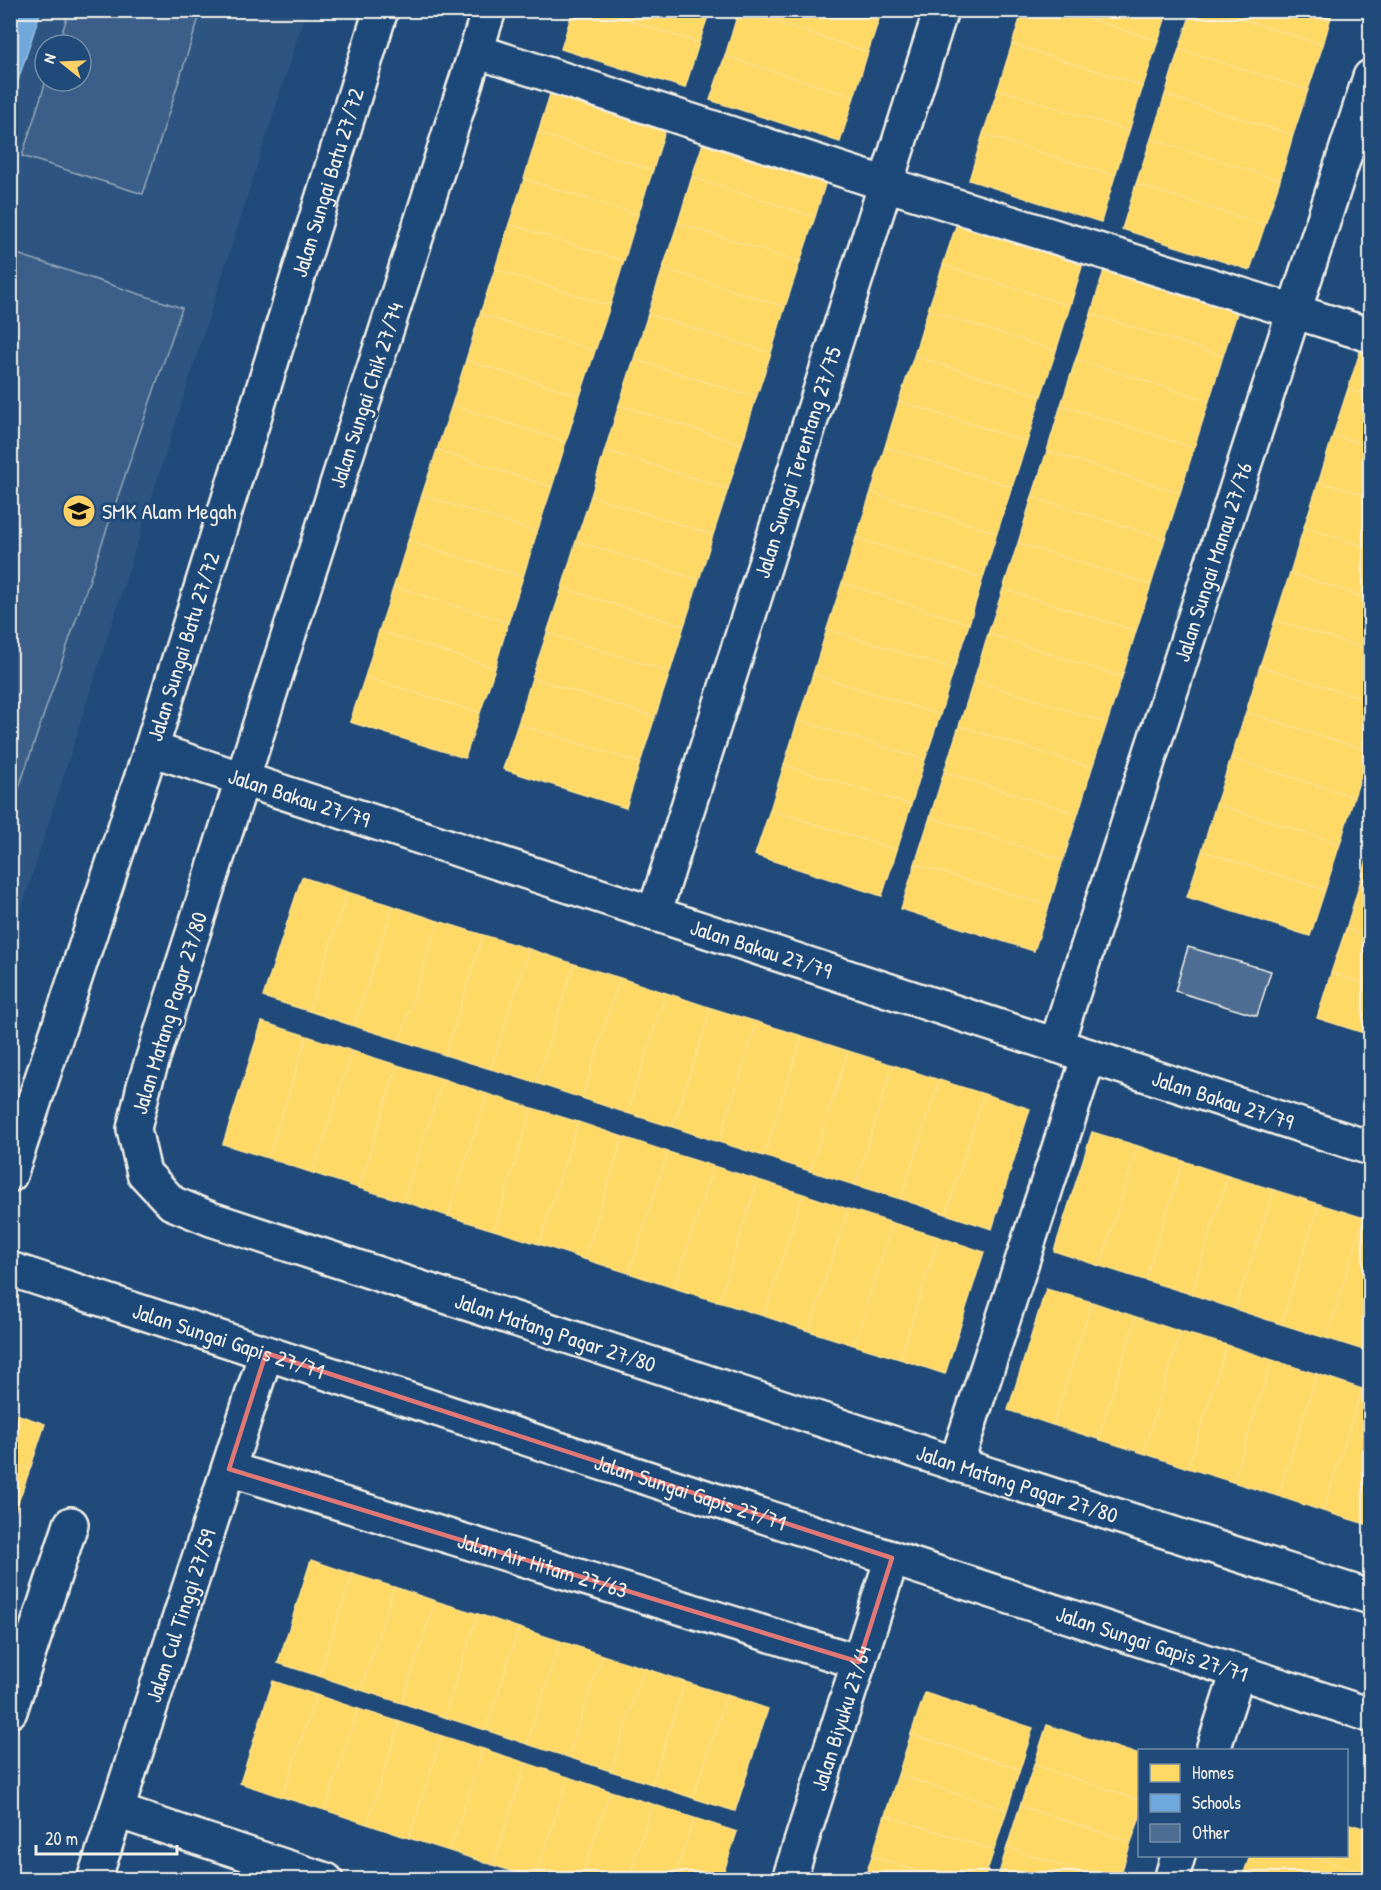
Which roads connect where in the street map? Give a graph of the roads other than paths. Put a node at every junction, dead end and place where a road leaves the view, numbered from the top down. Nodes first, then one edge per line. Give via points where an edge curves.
1 (381, 10) edge
2 (489, 10) edge
3 (941, 10) edge
4 (476, 51) junction
5 (1371, 77) edge
6 (886, 184) junction
7 (1295, 310) junction
8 (1371, 335) edge
9 (151, 749) junction
10 (243, 779) junction
11 (654, 914) junction
12 (1056, 1045) junction
13 (1089, 1056) junction
14 (1371, 1148) edge
15 (10, 1175) edge
16 (10, 1269) edge
17 (266, 1353) junction
18 (956, 1464) junction
19 (229, 1469) junction
20 (71, 1524) dead end
21 (892, 1558) junction
22 (1371, 1597) edge
23 (859, 1662) junction
24 (1238, 1672) junction
25 (10, 1712) edge
26 (1371, 1715) edge
27 (1213, 1749) edge
28 (117, 1811) junction
29 (1178, 1857) edge
30 (94, 1880) edge
31 (326, 1880) edge
32 (789, 1880) edge
33 (1170, 1880) edge

1 - 9 street, Jalan Sungai Batu 27/72
2 - 4 street, Jalan Sungai Chik 27/74
3 - 6 street, Jalan Sungai Terentang 27/75
4 - 6 street
4 - 10 street, Jalan Sungai Chik 27/74
5 - 7 street, Jalan Sungai Manau 27/76
6 - 7 street
6 - 11 street, Jalan Sungai Terentang 27/75
7 - 8 street
7 - 12 street, Jalan Sungai Manau 27/76
9 - 10 street, Jalan Bakau 27/79
9 - 15 street, Jalan Sungai Batu 27/72
10 - 11 street, Jalan Bakau 27/79
10 - 18 street, Jalan Matang Pagar 27/80 via 144,1086 134,1129 144,1173 172,1203
11 - 12 street, Jalan Bakau 27/79
12 - 13 street, Jalan Bakau 27/79
13 - 14 street, Jalan Bakau 27/79
13 - 18 street
16 - 17 street, Jalan Sungai Gapis 27/71
17 - 19 street, Jalan Cul Tinggi 27/59
17 - 21 street, Jalan Sungai Gapis 27/71
18 - 22 street, Jalan Matang Pagar 27/80
19 - 23 street, Jalan Air Hitam 27/63
19 - 28 street, Jalan Cul Tinggi 27/59
20 - 25 street
21 - 23 street, Jalan Biyuku 27/64
21 - 24 street, Jalan Sungai Gapis 27/71
23 - 32 street, Jalan Biyuku 27/64
24 - 26 street, Jalan Sungai Gapis 27/71
24 - 27 street
28 - 30 street, Jalan Cul Tinggi 27/59
28 - 31 street
29 - 33 street

